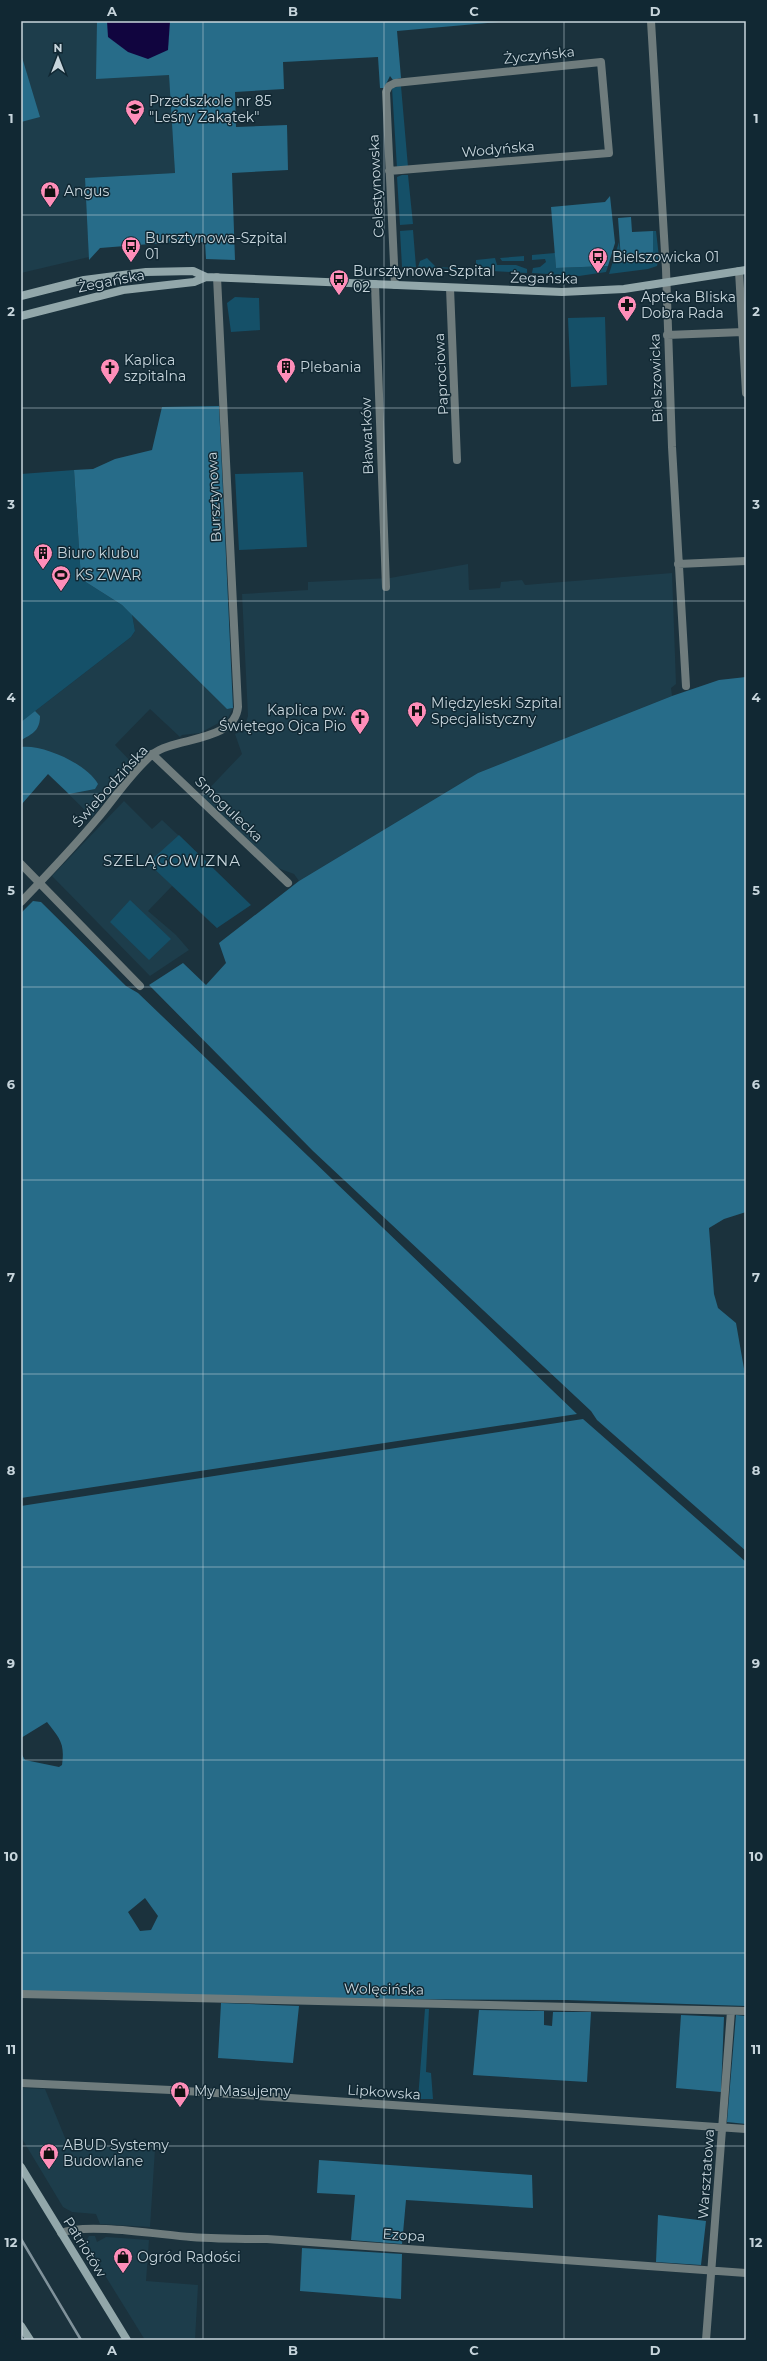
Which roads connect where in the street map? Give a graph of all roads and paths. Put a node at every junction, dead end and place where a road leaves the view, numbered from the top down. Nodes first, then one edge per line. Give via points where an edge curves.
1 (651, 21) edge
2 (389, 86) joint
3 (609, 153) joint
4 (389, 171) junction
5 (743, 270) edge
6 (206, 277) junction
7 (217, 277) junction
8 (665, 283) junction
9 (374, 284) junction
10 (394, 285) junction
11 (450, 288) junction
12 (21, 296) edge
13 (21, 316) edge
14 (743, 332) junction
15 (667, 335) junction
16 (746, 393) edge
17 (457, 460) dead end
18 (746, 561) edge
19 (678, 564) junction
20 (386, 587) dead end
21 (686, 686) dead end
22 (237, 716) joint
23 (152, 754) junction
24 (21, 864) edge
25 (288, 883) dead end
26 (38, 884) junction
27 (21, 902) edge
28 (140, 986) dead end
29 (21, 1994) edge
30 (731, 2011) junction
31 (746, 2011) edge
32 (21, 2083) edge
33 (722, 2128) junction
34 (746, 2130) edge
35 (21, 2167) edge
36 (61, 2233) junction
37 (711, 2270) junction
38 (746, 2273) edge
39 (21, 2326) edge
40 (30, 2340) edge
41 (127, 2340) edge
42 (706, 2340) edge

1 - 8 street, Bielszowicka
2 - 3 street, Życzyńska via 395,83 601,62
2 - 4 street, Celestynowska via 386,92
3 - 4 street, Wodyńska
4 - 10 street, Celestynowska
5 - 8 street, Żegańska
5 - 14 street
6 - 7 street, Żegańska
6 - 12 street, Żegańska via 193,271 146,272 84,280
6 - 13 street, Żegańska via 194,282 123,290
7 - 9 street, Żegańska
7 - 22 street, Bursztynowa
8 - 11 street, Żegańska via 624,289 562,292
8 - 15 street, Bielszowicka
9 - 10 street, Żegańska
9 - 20 street, Bławatków
10 - 11 street, Żegańska
11 - 17 street, Paprociowa
14 - 15 street
14 - 16 street
15 - 19 street, Bielszowicka
18 - 19 street
19 - 21 street, Bielszowicka
22 - 23 street, Świebodzińska via 215,733 168,745
23 - 25 street, Smogulecka
23 - 26 street, Świebodzińska
24 - 26 street
26 - 27 street, Świebodzińska
26 - 28 street
29 - 30 street, Wolęcińska
30 - 31 street, Wolęcińska
30 - 33 street, Warsztatowa
32 - 33 street, Lipkowska via 171,2090
33 - 34 street, Lipkowska
33 - 37 street, Warsztatowa
35 - 36 street, Patriotów
36 - 37 street, Ezopa via 75,2229 92,2229
36 - 41 street, Patriotów
37 - 38 street, Ezopa
37 - 42 street, Warsztatowa
39 - 40 street

